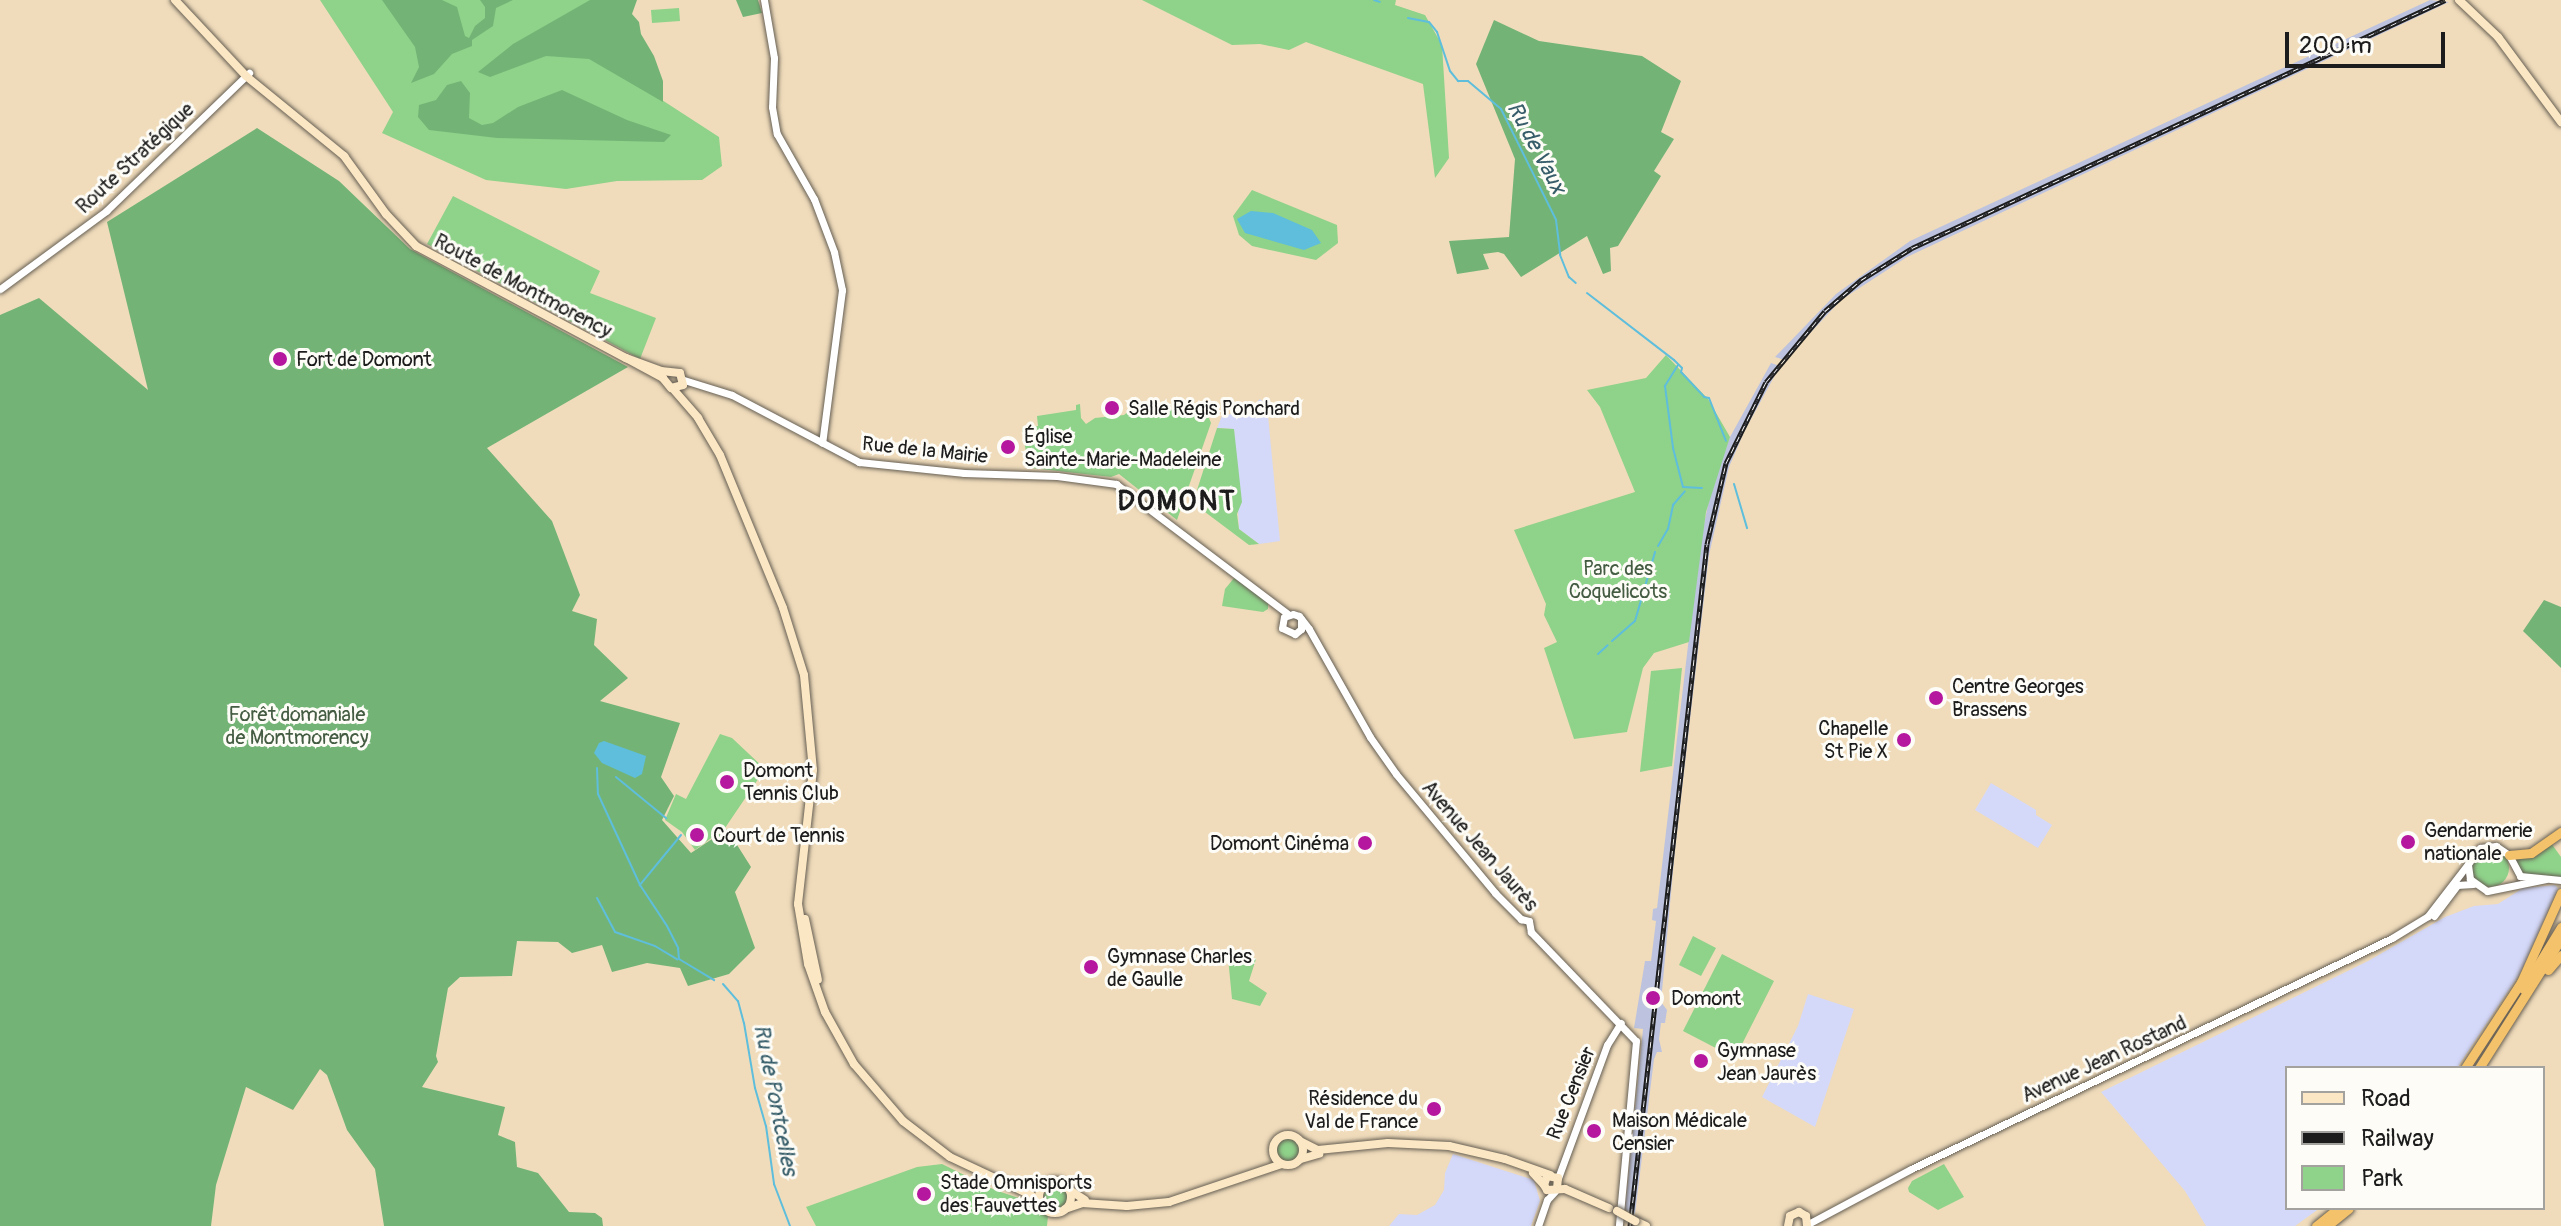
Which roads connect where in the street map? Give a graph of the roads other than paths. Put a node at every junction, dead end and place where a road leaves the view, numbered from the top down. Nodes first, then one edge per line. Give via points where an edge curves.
1 (175, 0) edge
2 (764, 0) edge
3 (2457, 0) edge
4 (247, 74) junction
5 (2561, 122) edge
6 (0, 289) edge
7 (626, 358) junction
8 (672, 373) junction
9 (677, 385) junction
10 (822, 443) junction
11 (1288, 614) junction
12 (1301, 619) junction
13 (1297, 633) junction
14 (1320, 649) junction
15 (2561, 832) edge
16 (2509, 855) junction
17 (2468, 864) junction
18 (2513, 867) junction
19 (2546, 879) junction
20 (2561, 880) edge
21 (2474, 885) junction
22 (2503, 888) junction
23 (2561, 893) edge
24 (2561, 927) edge
25 (2404, 932) junction
26 (2561, 939) edge
27 (2561, 955) edge
28 (2539, 976) junction
29 (1621, 1023) junction
30 (2469, 1066) edge
31 (2469, 1066) edge
32 (2480, 1066) edge
33 (1300, 1141) junction
34 (1273, 1152) junction
35 (1301, 1159) junction
36 (1282, 1164) junction
37 (1254, 1173) junction
38 (1552, 1184) junction
39 (1043, 1187) junction
40 (1018, 1188) junction
41 (1068, 1189) junction
42 (1197, 1194) junction
43 (1041, 1204) junction
44 (1065, 1209) junction
45 (2336, 1210) edge
46 (2347, 1210) edge
47 (1807, 1222) edge
48 (1538, 1226) edge
49 (1619, 1226) edge
50 (1646, 1226) edge
51 (1788, 1226) edge
52 (2316, 1226) edge
53 (2327, 1226) edge

1 - 4 main road, Route de Montmorency
2 - 10 street via 774,58 777,134 814,199 840,277 842,298
3 - 5 main road via 2513,58
4 - 6 street, Route Stratégique via 106,211
4 - 7 main road, Route de Montmorency via 352,164 416,246
7 - 8 main road, Route de Montmorency
7 - 9 main road, Route de Montmorency
8 - 9 main road via 667,377
8 - 9 main road, Route de Montmorency via 680,373
9 - 10 street, Rue de la Mairie via 732,395
9 - 40 main road via 720,455 794,639 806,727 808,804 798,883 801,933 812,978 836,1034 867,1082 915,1132 964,1165
10 - 11 street, Rue de la Mairie via 861,463 1057,476 1122,487
11 - 12 street
11 - 13 street via 1282,628
12 - 13 street
12 - 14 street, Avenue Jean Jaurès
13 - 14 street, Avenue Jean Jaurès
14 - 29 street, Avenue Jean Jaurès via 1396,774 1495,893 1529,921 1533,935
15 - 16 highway via 2531,853
16 - 17 street via 2488,845 2475,851
16 - 18 street
17 - 21 street
17 - 25 street, Avenue Jean Rostand via 2428,916
18 - 19 street via 2524,878
18 - 22 street
19 - 20 street
19 - 22 street
21 - 22 street via 2487,891
21 - 25 street, Avenue Jean Rostand via 2457,885 2433,917
23 - 30 highway via 2516,990
24 - 31 highway
25 - 47 street, Avenue Jean Rostand
26 - 28 highway
27 - 28 highway
28 - 32 highway
29 - 38 street, Rue Censier via 1607,1045
29 - 49 street, Avenue Jean Jaurès via 1637,1046
33 - 34 main road via 1283,1136
33 - 35 main road
33 - 38 main road via 1318,1150 1388,1143 1449,1146 1505,1159
34 - 36 main road
34 - 37 main road
35 - 36 main road
35 - 38 main road via 1371,1147 1439,1149 1506,1163
36 - 37 main road
37 - 42 main road
38 - 48 street
38 - 50 main road, bridge
39 - 40 main road
39 - 41 main road via 1055,1181
39 - 43 main road
40 - 43 main road
41 - 42 main road via 1080,1199 1103,1202
41 - 44 main road
42 - 44 main road via 1159,1203 1082,1203
43 - 44 main road via 1052,1212
45 - 52 highway
46 - 53 highway
47 - 51 main road via 1793,1213

